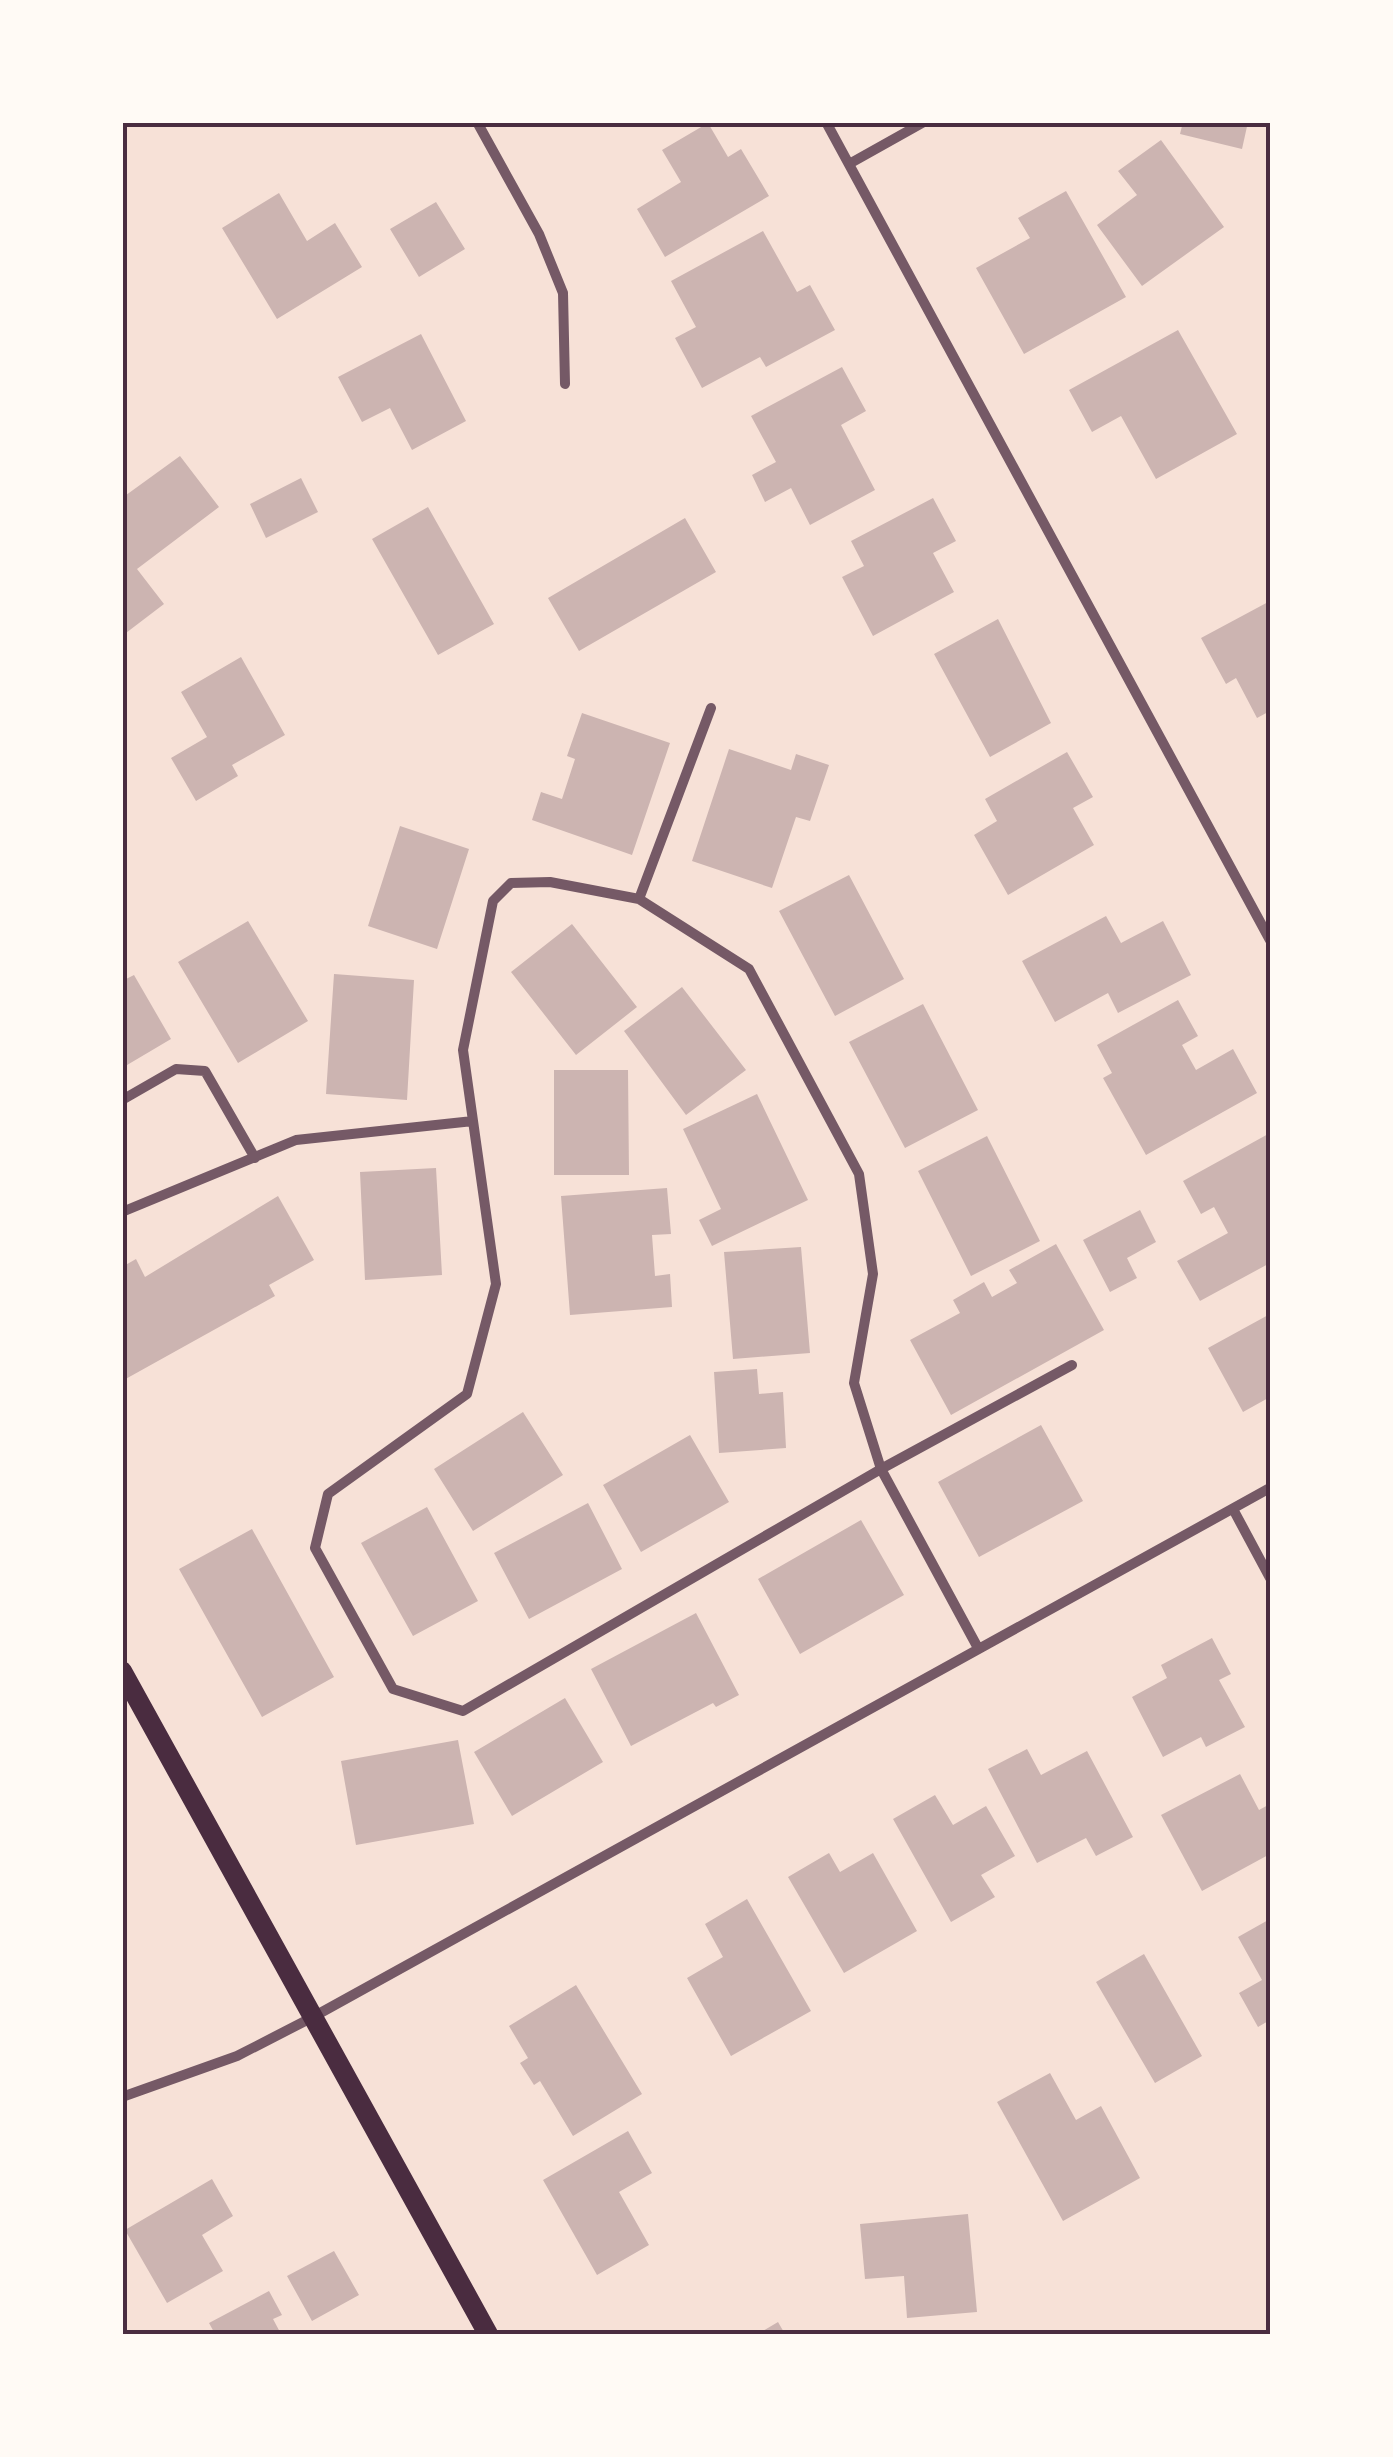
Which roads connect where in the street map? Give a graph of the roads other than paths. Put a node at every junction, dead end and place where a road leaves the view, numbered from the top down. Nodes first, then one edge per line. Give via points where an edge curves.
1 (477, 122) edge
2 (826, 122) edge
3 (924, 122) edge
4 (849, 164) junction
5 (565, 384) dead end
6 (711, 708) dead end
7 (639, 899) junction
8 (1269, 932) edge
9 (122, 1100) edge
10 (474, 1121) junction
11 (255, 1158) junction
12 (122, 1212) edge
13 (1072, 1365) dead end
14 (881, 1469) junction
15 (1270, 1488) edge
16 (1232, 1509) junction
17 (1270, 1578) edge
18 (978, 1648) junction
19 (122, 1670) edge
20 (312, 2016) junction
21 (122, 2097) edge
22 (488, 2334) edge

1 - 5 street via 539,234 563,293
2 - 4 street
3 - 4 street
4 - 8 street
6 - 7 street
7 - 10 street via 550,882 511,882 494,901 463,1050
7 - 14 street via 749,970 860,1174 873,1274 854,1383
9 - 11 street via 176,1069 205,1071
10 - 11 street via 296,1140
10 - 14 street via 496,1284 467,1394 328,1494 315,1548 392,1689 463,1712
11 - 12 street
13 - 14 street
14 - 18 street
15 - 16 street
16 - 17 street
16 - 18 street
18 - 20 street
19 - 20 main road
20 - 21 street via 238,2056
20 - 22 main road

